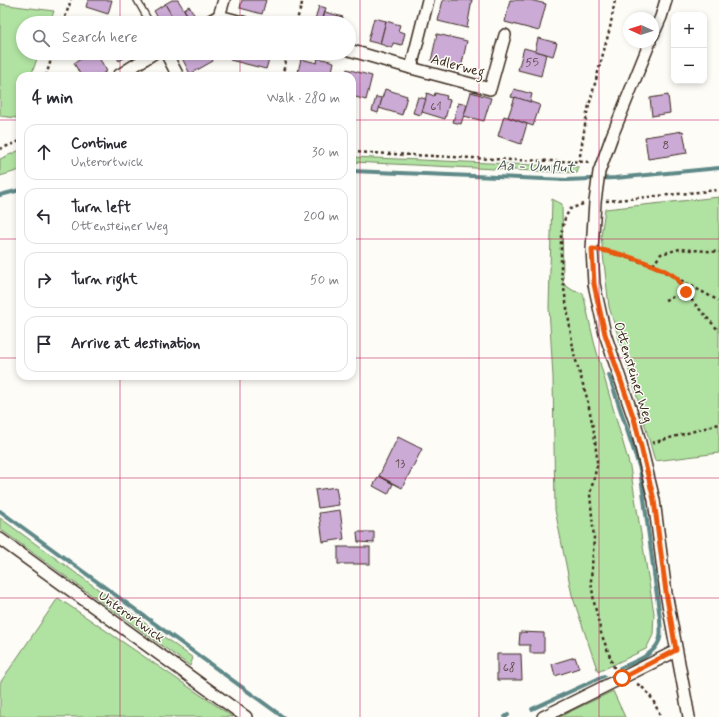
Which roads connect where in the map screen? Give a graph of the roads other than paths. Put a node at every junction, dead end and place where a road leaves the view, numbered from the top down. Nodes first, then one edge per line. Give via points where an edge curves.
1 (137, 0) edge
2 (224, 0) edge
3 (428, 0) edge
4 (666, 0) edge
5 (146, 16) edge
6 (219, 16) edge
7 (659, 22) edge
8 (505, 35) dead end
9 (647, 48) edge
10 (356, 52) edge
11 (143, 60) edge
12 (170, 60) edge
13 (411, 68) junction
14 (124, 72) edge
15 (176, 72) edge
16 (0, 539) edge
17 (676, 650) junction
18 (246, 717) edge
19 (543, 717) edge
20 (689, 717) edge

1 - 5 lane
2 - 6 street
3 - 13 street, Adlerweg
4 - 7 street
8 - 13 street, Adlerweg via 490,89
9 - 17 street, Ottensteiner Weg via 601,167 595,202 592,249 594,284 605,334 635,422 654,500
10 - 13 street, Adlerweg
11 - 14 street
12 - 15 street
16 - 18 street, Unterortwick
17 - 19 street
17 - 20 street, Ottensteiner Weg

